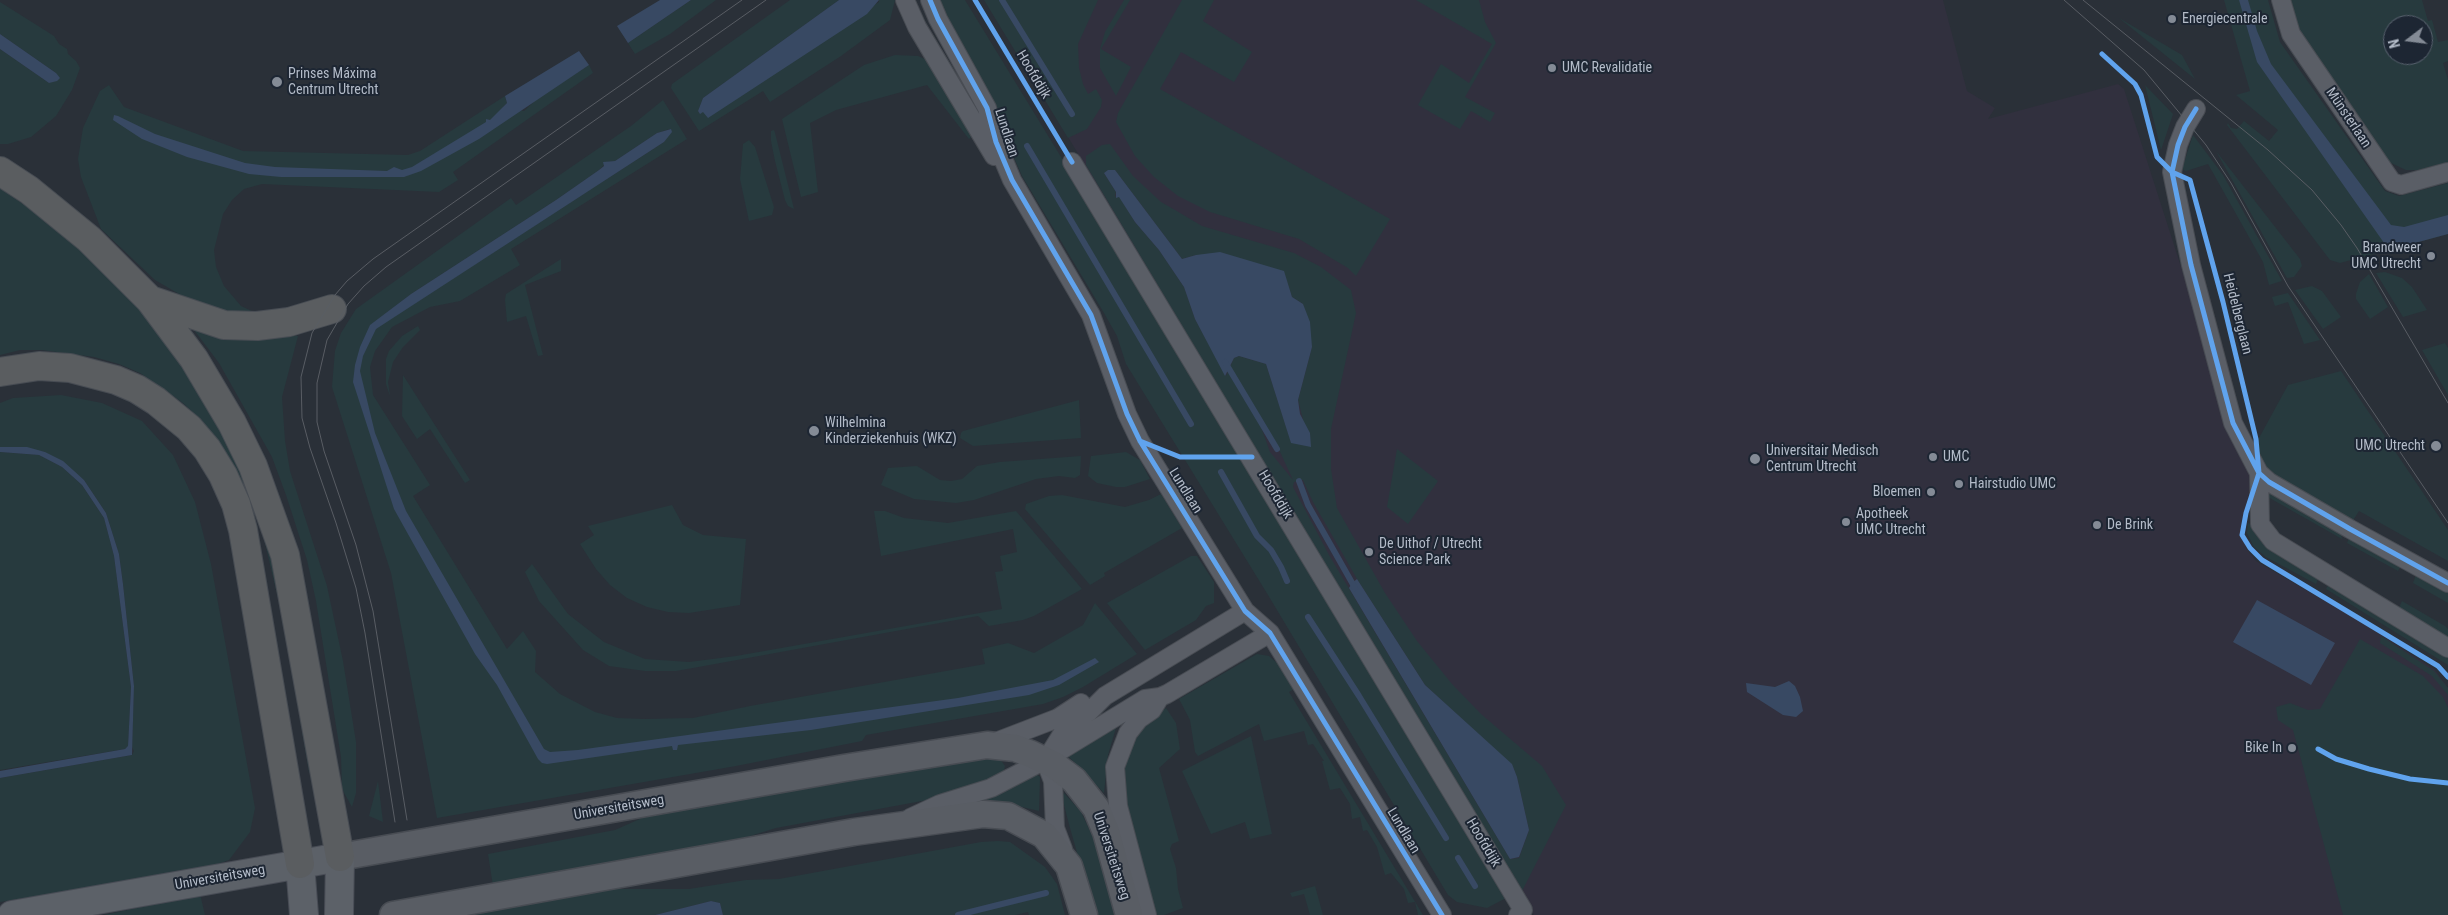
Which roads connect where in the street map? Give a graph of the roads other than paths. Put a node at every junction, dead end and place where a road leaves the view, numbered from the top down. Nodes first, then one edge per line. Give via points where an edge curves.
1 (905, 0) edge
2 (918, 0) edge
3 (930, 0) edge
4 (2281, 0) edge
5 (924, 28) junction
6 (2196, 109) dead end
7 (996, 142) junction
8 (1072, 162) dead end
9 (0, 171) edge
10 (2448, 172) edge
11 (1012, 180) junction
12 (150, 300) junction
13 (332, 309) dead end
14 (0, 372) edge
15 (2259, 473) junction
16 (2448, 583) edge
17 (1246, 611) junction
18 (1270, 634) junction
19 (2448, 648) edge
20 (1105, 696) junction
21 (1160, 697) junction
22 (987, 746) junction
23 (1045, 760) junction
24 (892, 827) junction
25 (340, 857) junction
26 (300, 864) junction
27 (1069, 866) junction
28 (1520, 912) edge
29 (12, 915) edge
30 (304, 915) edge
31 (339, 915) edge
32 (393, 915) edge
33 (1084, 915) edge
34 (1130, 915) edge
35 (1147, 915) edge
36 (1442, 915) edge

1 - 5 street, Lundlaan
2 - 5 street, Lundlaan
3 - 7 street, Lundlaan via 987,108
4 - 10 street, Münsterlaan via 2291,34 2392,182 2401,185
5 - 7 street, Lundlaan
5 - 11 street, Lundlaan via 1002,171
6 - 15 street via 2178,145 2172,172 2191,265 2234,423
7 - 11 street, Lundlaan
8 - 28 street, Hoofddijk
9 - 12 highway via 89,239
11 - 17 street, Lundlaan via 1091,315 1140,441
12 - 13 highway via 224,325 290,322
12 - 25 highway via 194,358 232,423 272,513 285,555
14 - 26 highway via 39,366 70,368 137,388 189,428 223,475 244,530
15 - 16 street via 2350,530
15 - 19 street via 2260,524 2273,541
17 - 18 street, Lundlaan
17 - 20 street
18 - 21 street
18 - 36 street, Lundlaan
20 - 22 street via 1084,700 1058,718
20 - 23 street via 1067,726
21 - 23 street via 1145,699
21 - 35 street via 1152,710 1128,733 1115,767 1118,806
22 - 23 main road, Universiteitsweg via 1015,748
22 - 25 main road, Universiteitsweg
23 - 24 street via 991,788 940,804
23 - 27 street via 1053,781 1055,828
23 - 34 main road, Universiteitsweg via 1074,780 1096,808
24 - 27 main road via 984,814 1008,816 1044,836
24 - 32 main road
25 - 26 main road, Universiteitsweg
25 - 31 main road
26 - 29 main road, Universiteitsweg
26 - 30 main road
27 - 33 main road

